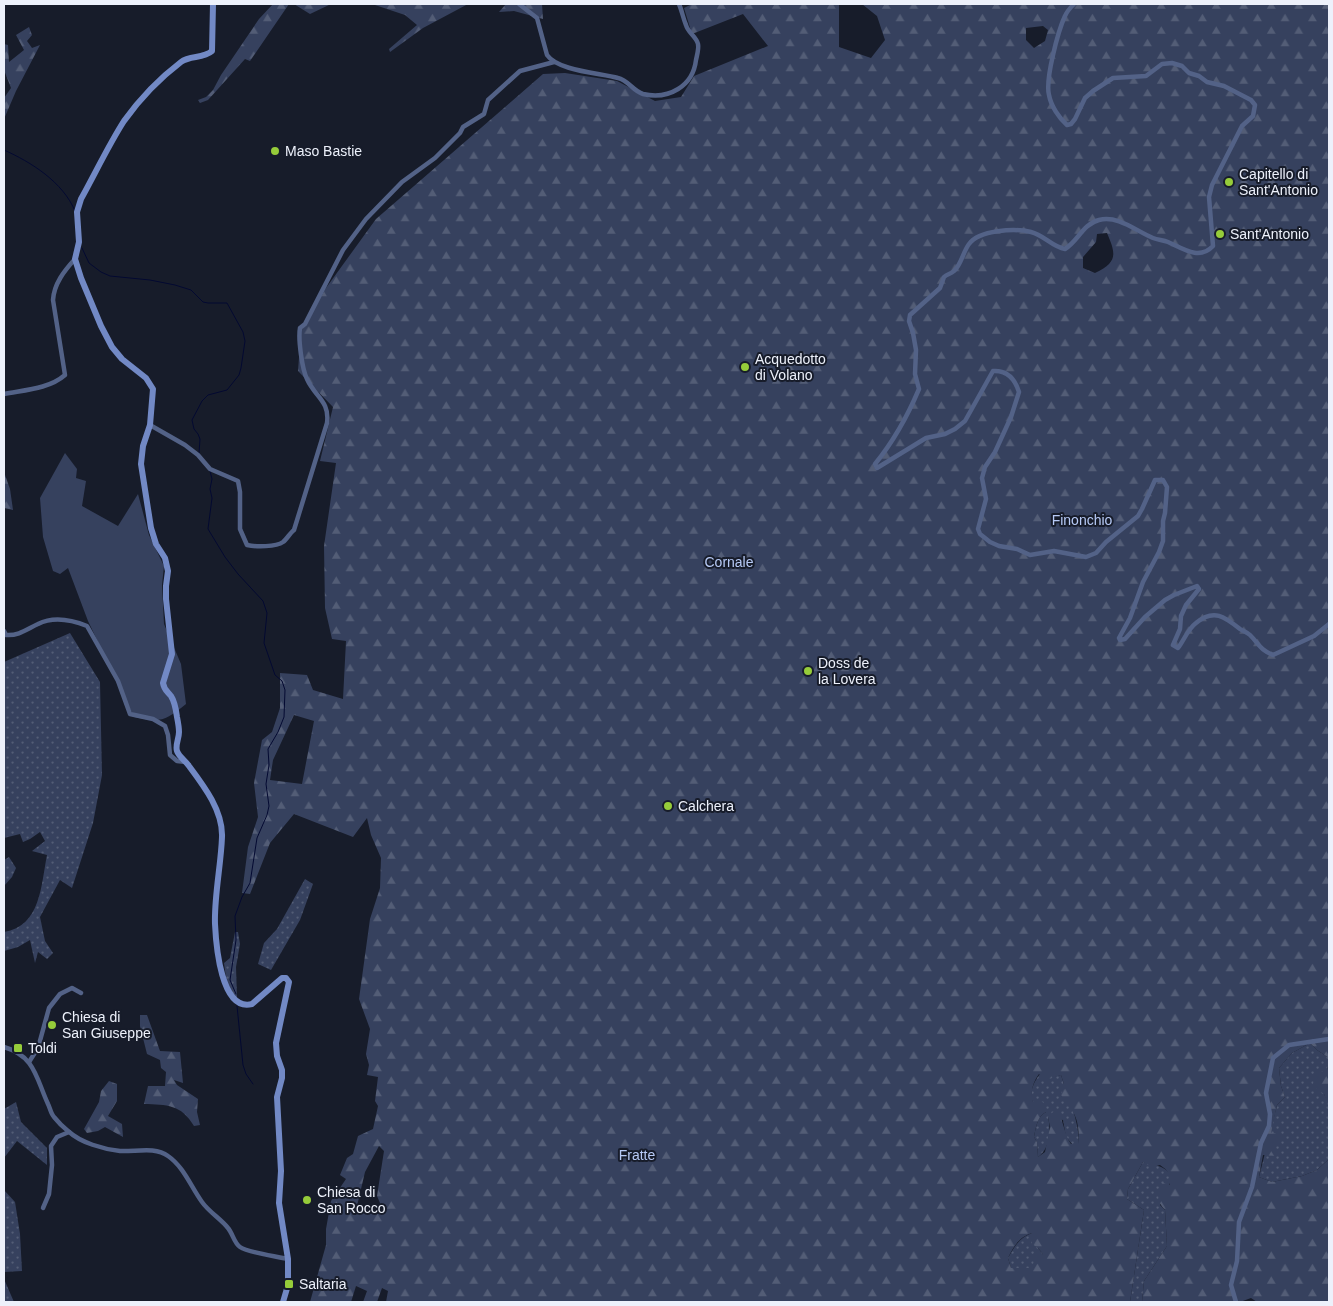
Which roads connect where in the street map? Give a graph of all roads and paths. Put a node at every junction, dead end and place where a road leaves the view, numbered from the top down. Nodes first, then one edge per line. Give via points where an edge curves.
1 (213, 4) edge
2 (519, 4) edge
3 (679, 4) edge
4 (1074, 4) edge
5 (554, 62) junction
6 (75, 259) junction
7 (4, 394) edge
8 (150, 425) junction
9 (1329, 624) edge
10 (4, 631) edge
11 (186, 762) junction
12 (81, 993) dead end
13 (1329, 1039) edge
14 (4, 1047) edge
15 (29, 1062) junction
16 (69, 1132) junction
17 (43, 1208) dead end
18 (289, 1256) junction
19 (283, 1302) edge
20 (1236, 1302) edge

1 - 6 street via 212,51 207,56 182,61 144,97 124,121 80,199 80,242
2 - 5 street via 537,18 547,55
3 - 5 street via 686,26 698,45 692,76 676,91 644,94 620,78
4 - 9 street via 1065,14 1048,84 1049,96 1059,117 1067,125 1075,120 1085,98 1093,90 1113,78 1146,76 1162,64 1182,66 1189,73 1224,86 1255,105 1253,116 1242,126 1212,185 1209,197 1213,246 1204,252 1184,251 1112,218 1090,224 1065,249 1029,231 977,237 969,244 953,272 944,277 940,288 910,315 908,321 916,350 915,374 919,389 901,425 875,464 877,468 926,438 955,429 965,421 993,371 1004,372 1013,378 1019,392 1011,417 982,478 986,499 978,528 990,542 1030,555 1054,551 1086,557 1096,553 1138,516 1155,480 1163,480 1167,487 1163,541 1120,640 1126,639 1165,600 1198,586 1181,616 1173,645 1178,648 1195,623 1215,614 1233,622 1263,651 1272,655 1314,636
5 - 8 street via 520,71 513,77 488,100 484,114 464,127 435,158 392,191 343,250 300,328 304,371 328,414 294,530 285,541 257,547 247,545 240,529 238,481 210,469 198,454
6 - 7 street via 54,292 65,376 36,389
6 - 8 street via 112,347 146,378 153,389
8 - 11 street via 141,464 151,528 168,571 166,599 172,654 163,683 171,695 178,719 176,747
10 - 11 street via 6,635 15,636 47,620 72,620 88,626 118,681 130,714 153,719 165,726 170,755 177,761
11 - 18 street via 217,808 222,827 215,924 225,984 235,1001 247,1005 282,978 289,982 276,1043 282,1078 277,1097 281,1171 279,1203
12 - 15 street via 72,988 54,1001 46,1016 38,1048
13 - 20 street via 1289,1045 1273,1058 1266,1093 1269,1126 1261,1142 1252,1187 1240,1222 1237,1262 1231,1285
14 - 15 street
15 - 16 street via 53,1117
16 - 17 street via 57,1138 51,1146 49,1194
16 - 18 street via 108,1149 148,1150 168,1155 202,1202 230,1230 238,1246
18 - 19 street via 288,1285

